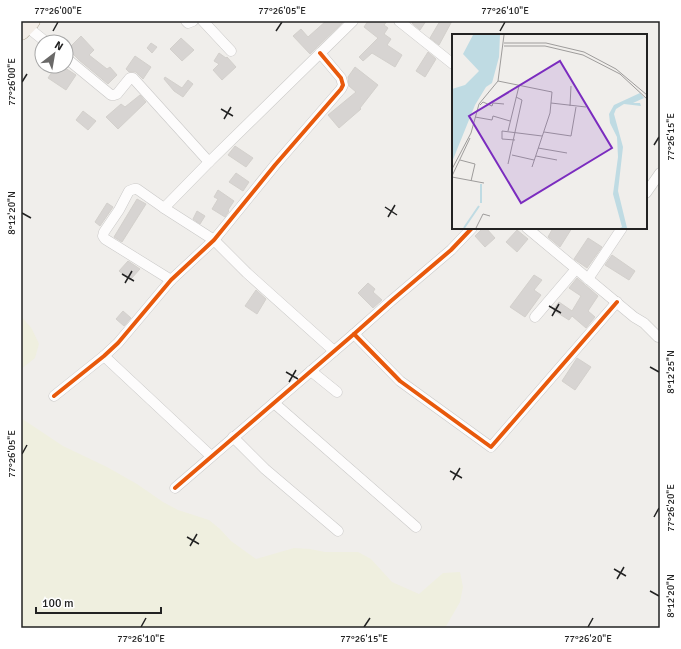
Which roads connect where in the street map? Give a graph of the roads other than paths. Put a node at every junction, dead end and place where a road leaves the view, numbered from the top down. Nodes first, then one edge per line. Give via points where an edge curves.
1 (186, 21) edge
2 (194, 21) edge
3 (203, 21) edge
4 (353, 21) edge
5 (399, 21) edge
6 (27, 26) edge
7 (36, 34) edge
8 (231, 51) dead end
9 (320, 54) junction
10 (452, 63) edge
11 (74, 64) edge
12 (209, 162) junction
13 (660, 173) edge
14 (647, 192) edge
15 (164, 208) junction
16 (471, 229) edge
17 (528, 229) edge
18 (621, 229) edge
19 (214, 240) junction
20 (576, 269) junction
21 (588, 279) junction
22 (171, 280) junction
23 (617, 302) junction
24 (535, 317) dead end
25 (354, 334) junction
26 (660, 337) edge
27 (334, 351) junction
28 (104, 356) junction
29 (311, 371) junction
30 (337, 392) dead end
31 (54, 396) dead end
32 (274, 403) junction
33 (233, 437) junction
34 (211, 456) junction
35 (175, 488) dead end
36 (416, 526) dead end
37 (338, 531) dead end

1 - 2 street
3 - 8 street
4 - 9 street
5 - 10 street
6 - 7 street
9 - 12 street
9 - 19 street via 341,78 341,89
11 - 12 street via 112,95 117,94 130,78 133,78
12 - 15 street
13 - 14 street
15 - 19 street
15 - 22 street via 137,189 129,191 103,236
16 - 25 street via 451,250
17 - 20 street
18 - 21 street
19 - 22 street
19 - 27 street via 252,278
20 - 21 street
20 - 24 street
21 - 23 street
22 - 28 street
23 - 25 street via 491,446 400,380
23 - 26 street
25 - 27 street
27 - 29 street
28 - 31 street
28 - 34 street
29 - 30 street
29 - 32 street
32 - 33 street
32 - 36 street
33 - 34 street
33 - 37 street
34 - 35 street

